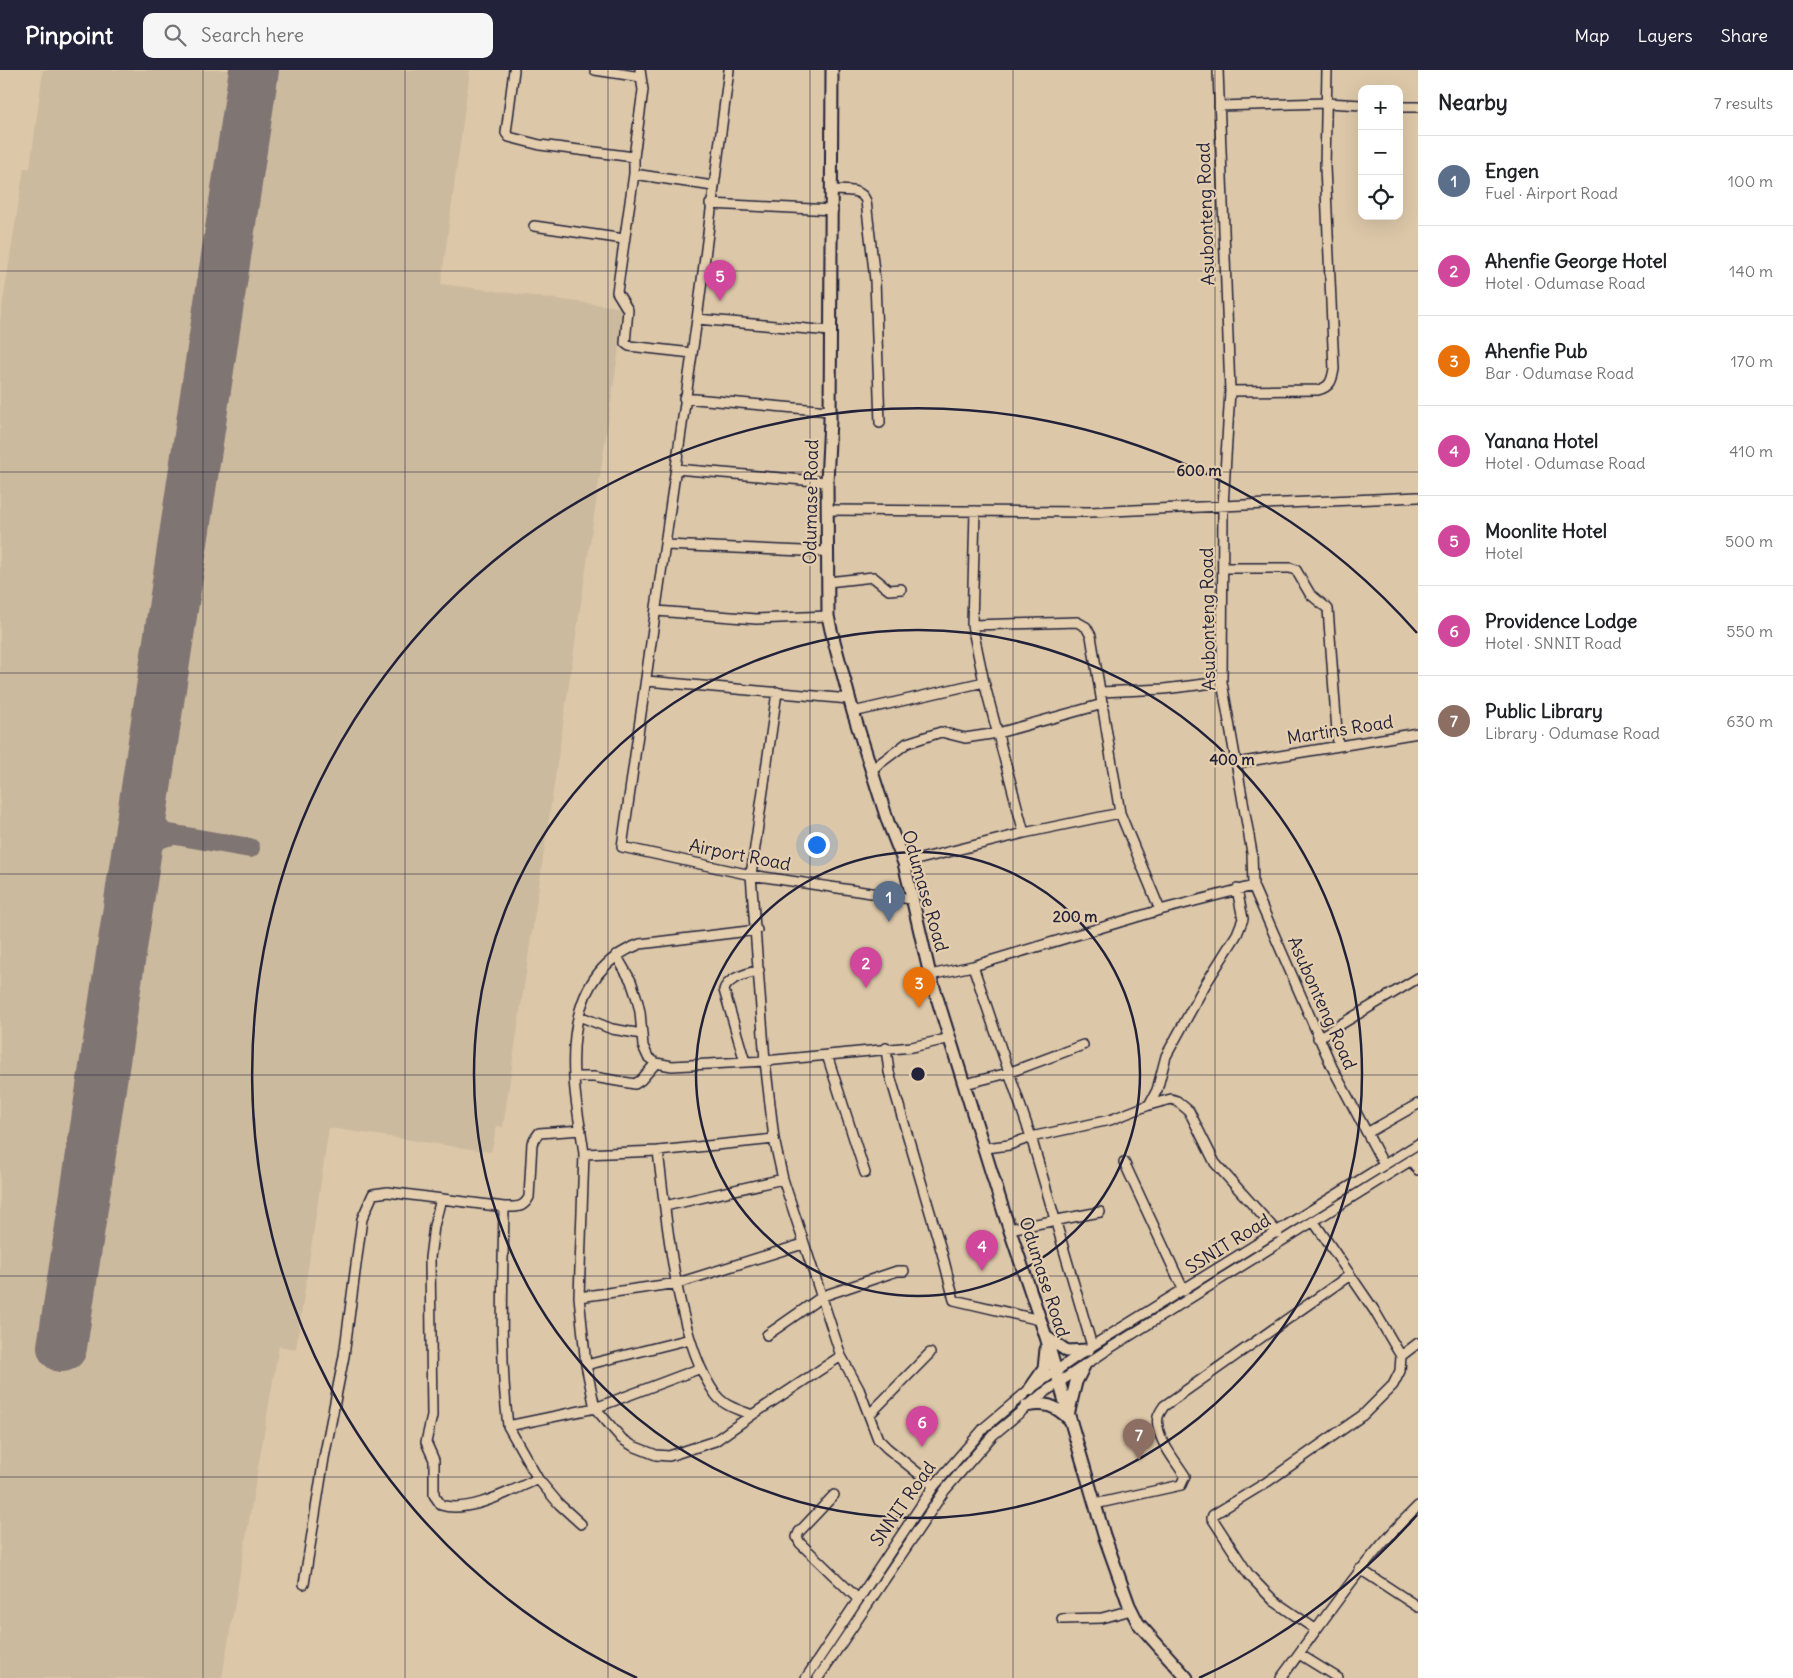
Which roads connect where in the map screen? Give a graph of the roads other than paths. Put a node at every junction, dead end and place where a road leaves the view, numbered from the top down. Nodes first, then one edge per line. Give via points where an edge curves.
1 (514, 70) edge
2 (595, 70) edge
3 (728, 70) edge
4 (832, 70) edge
5 (1218, 70) edge
6 (1327, 70) edge
7 (641, 74) edge
8 (1327, 103) junction
9 (1358, 105) edge
10 (1219, 106) junction
11 (1403, 106) edge
12 (1418, 107) edge
13 (634, 157) junction
14 (634, 174) junction
15 (713, 186) junction
16 (833, 190) junction
17 (710, 204) junction
18 (833, 210) junction
19 (534, 226) dead end
20 (624, 239) junction
21 (697, 319) junction
22 (830, 331) junction
23 (692, 352) junction
24 (1230, 391) junction
25 (684, 398) junction
26 (830, 411) junction
27 (880, 423) dead end
28 (676, 469) junction
29 (827, 482) junction
30 (1418, 497) edge
31 (1223, 506) junction
32 (826, 510) junction
33 (975, 511) junction
34 (666, 545) junction
35 (827, 552) junction
36 (1223, 568) junction
37 (828, 582) junction
38 (901, 589) dead end
39 (657, 611) junction
40 (828, 616) junction
41 (972, 625) junction
42 (647, 681) junction
43 (984, 682) junction
44 (1222, 682) junction
45 (777, 692) junction
46 (1101, 692) junction
47 (849, 699) junction
48 (1103, 704) junction
49 (853, 712) junction
50 (998, 733) junction
51 (1418, 733) edge
52 (1338, 745) junction
53 (1236, 763) junction
54 (871, 770) junction
55 (1120, 813) junction
56 (1024, 833) junction
57 (904, 863) junction
58 (751, 875) junction
59 (1252, 886) junction
60 (1237, 889) junction
61 (911, 899) junction
62 (1160, 910) junction
63 (756, 930) junction
64 (616, 955) junction
65 (973, 966) junction
66 (759, 970) junction
67 (930, 975) junction
68 (1418, 978) edge
69 (579, 1016) junction
70 (642, 1034) junction
71 (951, 1038) junction
72 (1318, 1038) junction
73 (1083, 1045) dead end
74 (886, 1048) junction
75 (827, 1055) junction
76 (765, 1061) junction
77 (745, 1062) junction
78 (656, 1063) junction
79 (1008, 1074) junction
80 (574, 1077) junction
81 (965, 1084) junction
82 (1418, 1104) edge
83 (1150, 1105) junction
84 (581, 1130) junction
85 (1367, 1133) junction
86 (1031, 1137) junction
87 (774, 1139) junction
88 (1418, 1144) edge
89 (986, 1148) junction
90 (658, 1151) junction
91 (584, 1154) junction
92 (1414, 1158) edge
93 (1124, 1162) dead end
94 (1384, 1165) junction
95 (1418, 1170) edge
96 (866, 1174) dead end
97 (783, 1179) junction
98 (441, 1199) junction
99 (665, 1206) junction
100 (504, 1207) junction
101 (1100, 1212) dead end
102 (1056, 1219) junction
103 (1314, 1222) junction
104 (1009, 1229) junction
105 (1278, 1233) junction
106 (803, 1244) junction
107 (904, 1271) dead end
108 (1350, 1275) junction
109 (678, 1283) junction
110 (1184, 1291) junction
111 (822, 1296) junction
112 (579, 1297) junction
113 (1040, 1320) junction
114 (767, 1335) dead end
115 (1046, 1337) junction
116 (690, 1338) junction
117 (1418, 1343) edge
118 (1090, 1348) junction
119 (930, 1353) dead end
120 (841, 1356) junction
121 (1401, 1356) junction
122 (586, 1365) junction
123 (1084, 1366) junction
124 (701, 1368) junction
125 (1057, 1378) junction
126 (1030, 1389) junction
127 (1026, 1406) junction
128 (595, 1408) junction
129 (752, 1415) junction
130 (869, 1415) junction
131 (1069, 1417) junction
132 (508, 1426) junction
133 (538, 1479) junction
134 (934, 1486) junction
135 (834, 1495) dead end
136 (1095, 1504) junction
137 (1418, 1506) edge
138 (581, 1524) dead end
139 (1360, 1569) junction
140 (304, 1584) dead end
141 (858, 1599) junction
142 (1418, 1606) edge
143 (1131, 1610) junction
144 (1062, 1619) dead end
145 (1315, 1629) junction
146 (837, 1630) junction
147 (846, 1636) junction
148 (826, 1646) junction
149 (835, 1653) junction
150 (1299, 1654) junction
151 (806, 1678) edge
152 (818, 1678) edge
153 (1186, 1678) edge
154 (1281, 1678) edge
155 (1338, 1678) edge

1 - 13 street via 506,122 509,137 540,145
2 - 7 street
3 - 15 street
4 - 16 main road, Odumase Road
5 - 10 street, Asubonteng Road
6 - 8 street
7 - 13 street via 642,108
8 - 9 street
8 - 10 street
8 - 24 street via 1325,167 1332,380 1318,390
10 - 24 street, Asubonteng Road
11 - 12 street
13 - 14 street
14 - 15 street
14 - 20 street
15 - 17 street
16 - 18 main road, Odumase Road
16 - 27 street via 859,192 866,201 875,280
17 - 18 street
17 - 21 street
18 - 22 main road, Odumase Road
19 - 20 street
20 - 23 street via 617,292 628,310 625,343
21 - 22 street
21 - 23 street
22 - 26 main road, Odumase Road
23 - 25 street
24 - 31 street, Asubonteng Road
25 - 26 street
25 - 28 street
26 - 29 main road, Odumase Road
28 - 29 street
28 - 34 street
29 - 32 main road, Odumase Road
30 - 31 street
31 - 33 street via 1090,512
31 - 36 street, Asubonteng Road
32 - 33 street
32 - 35 main road, Odumase Road
33 - 41 street
34 - 35 street
34 - 39 street
35 - 37 main road, Odumase Road
36 - 44 street, Asubonteng Road
36 - 52 street via 1296,570 1310,594 1328,609
37 - 38 street via 873,577 888,590
37 - 40 main road, Odumase Road
39 - 40 street via 756,618
39 - 42 street
40 - 47 main road, Odumase Road
41 - 43 street
41 - 46 street via 1082,624 1091,636
42 - 45 street
42 - 58 street, Airport Road via 622,847
43 - 49 street
43 - 50 street
44 - 46 street
44 - 53 street, Asubonteng Road
45 - 47 street
45 - 58 street
46 - 48 street
47 - 49 main road, Odumase Road
48 - 50 street
48 - 55 street
49 - 54 main road, Odumase Road
50 - 54 street via 965,738 941,732 907,743
50 - 56 street
51 - 52 street, Martins Road
52 - 53 street, Martins Road
53 - 59 street, Asubonteng Road via 1252,853
54 - 57 main road, Odumase Road
55 - 56 street
55 - 62 street
56 - 57 street
57 - 61 main road, Odumase Road
58 - 61 street, Airport Road
58 - 63 street
59 - 60 street
59 - 72 street, Asubonteng Road
60 - 62 street
60 - 83 street via 1243,919 1237,934 1166,1056
61 - 67 main road, Odumase Road
62 - 65 street
63 - 64 street via 640,944
63 - 66 street
64 - 69 street via 593,979
64 - 70 street via 631,981 640,1012
65 - 67 street
65 - 79 street
66 - 76 street
66 - 77 street via 728,983 724,990
67 - 71 main road, Odumase Road
68 - 72 street
69 - 70 street via 612,1029
69 - 80 street
70 - 78 street via 648,1057
71 - 74 street
71 - 81 main road, Odumase Road
72 - 85 street, Asubonteng Road
73 - 79 street
74 - 75 street
74 - 113 street via 889,1072 952,1297 959,1303
75 - 76 street
75 - 96 street
76 - 77 street
76 - 87 street
77 - 78 street via 672,1066
78 - 80 street via 635,1084
79 - 81 street
79 - 86 street
80 - 84 street
81 - 89 main road, Odumase Road
82 - 85 street
83 - 86 street via 1110,1120
83 - 105 street via 1171,1099 1189,1111 1215,1163
84 - 91 street
84 - 100 street via 539,1133 532,1143 526,1203 521,1207
85 - 94 street, Asubonteng Road
86 - 89 street via 1010,1145
86 - 102 street
87 - 90 street
87 - 97 street
88 - 94 street, SSNIT Road
89 - 104 main road, Odumase Road
90 - 91 street
90 - 99 street
91 - 112 street
92 - 95 street
92 - 103 street, SSNIT Road
93 - 110 street
94 - 105 street, SSNIT Road
97 - 99 street
97 - 106 street
98 - 100 street
98 - 133 street via 430,1258 432,1416 426,1442 434,1460 434,1495 441,1504 452,1507 483,1502
98 - 140 street via 388,1192 372,1194 365,1209 344,1356
99 - 109 street
100 - 132 street via 501,1334
101 - 102 street
102 - 104 street
102 - 118 street
103 - 108 street
103 - 123 street, SSNIT Road
104 - 113 main road, Odumase Road
105 - 110 street, SSNIT Road
106 - 109 street
106 - 111 street
107 - 111 street
108 - 121 street
108 - 136 street via 1164,1406 1158,1416 1159,1429 1184,1476 1181,1485
109 - 112 street
109 - 116 street
110 - 118 street, SSNIT Road
111 - 114 street
111 - 120 street
112 - 122 street
113 - 115 main road, Odumase Road
115 - 118 main road via 1068,1351
115 - 125 main road, Odumase Road
115 - 126 main road via 1044,1369
116 - 122 street
116 - 124 street
117 - 121 street
118 - 125 street, SSNIT Road
119 - 130 street
120 - 129 street
120 - 130 street
121 - 145 street via 1400,1371 1393,1385 1363,1415 1267,1482 1213,1514 1212,1518 1249,1575 1274,1601
122 - 128 street
123 - 125 street, SSNIT Road
123 - 131 main road via 1076,1382
124 - 128 street
124 - 129 street via 716,1396
125 - 126 street, SNNIT Road
125 - 127 street, SNNIT Road
125 - 131 main road, Odumase Road
126 - 134 street, SNNIT Road via 986,1426
127 - 131 main road via 1051,1405
127 - 147 street, SNNIT Road via 993,1435 945,1490
128 - 129 street via 622,1439 656,1455 669,1456 715,1441
128 - 132 street
130 - 134 street via 878,1439
131 - 136 main road, Odumase Road
132 - 133 street
133 - 138 street
134 - 141 street, SNNIT Road
135 - 141 street via 797,1537
136 - 143 main road, Odumase Road
137 - 139 street
139 - 142 street
139 - 145 street
141 - 146 street, SNNIT Road
143 - 144 street via 1102,1618
143 - 153 main road, Odumase Road via 1151,1640
145 - 150 street
146 - 147 street
146 - 148 street, SNNIT Road
147 - 149 street, SNNIT Road
148 - 149 street
148 - 151 street, SNNIT Road
149 - 152 street, SNNIT Road
150 - 154 street
150 - 155 street

